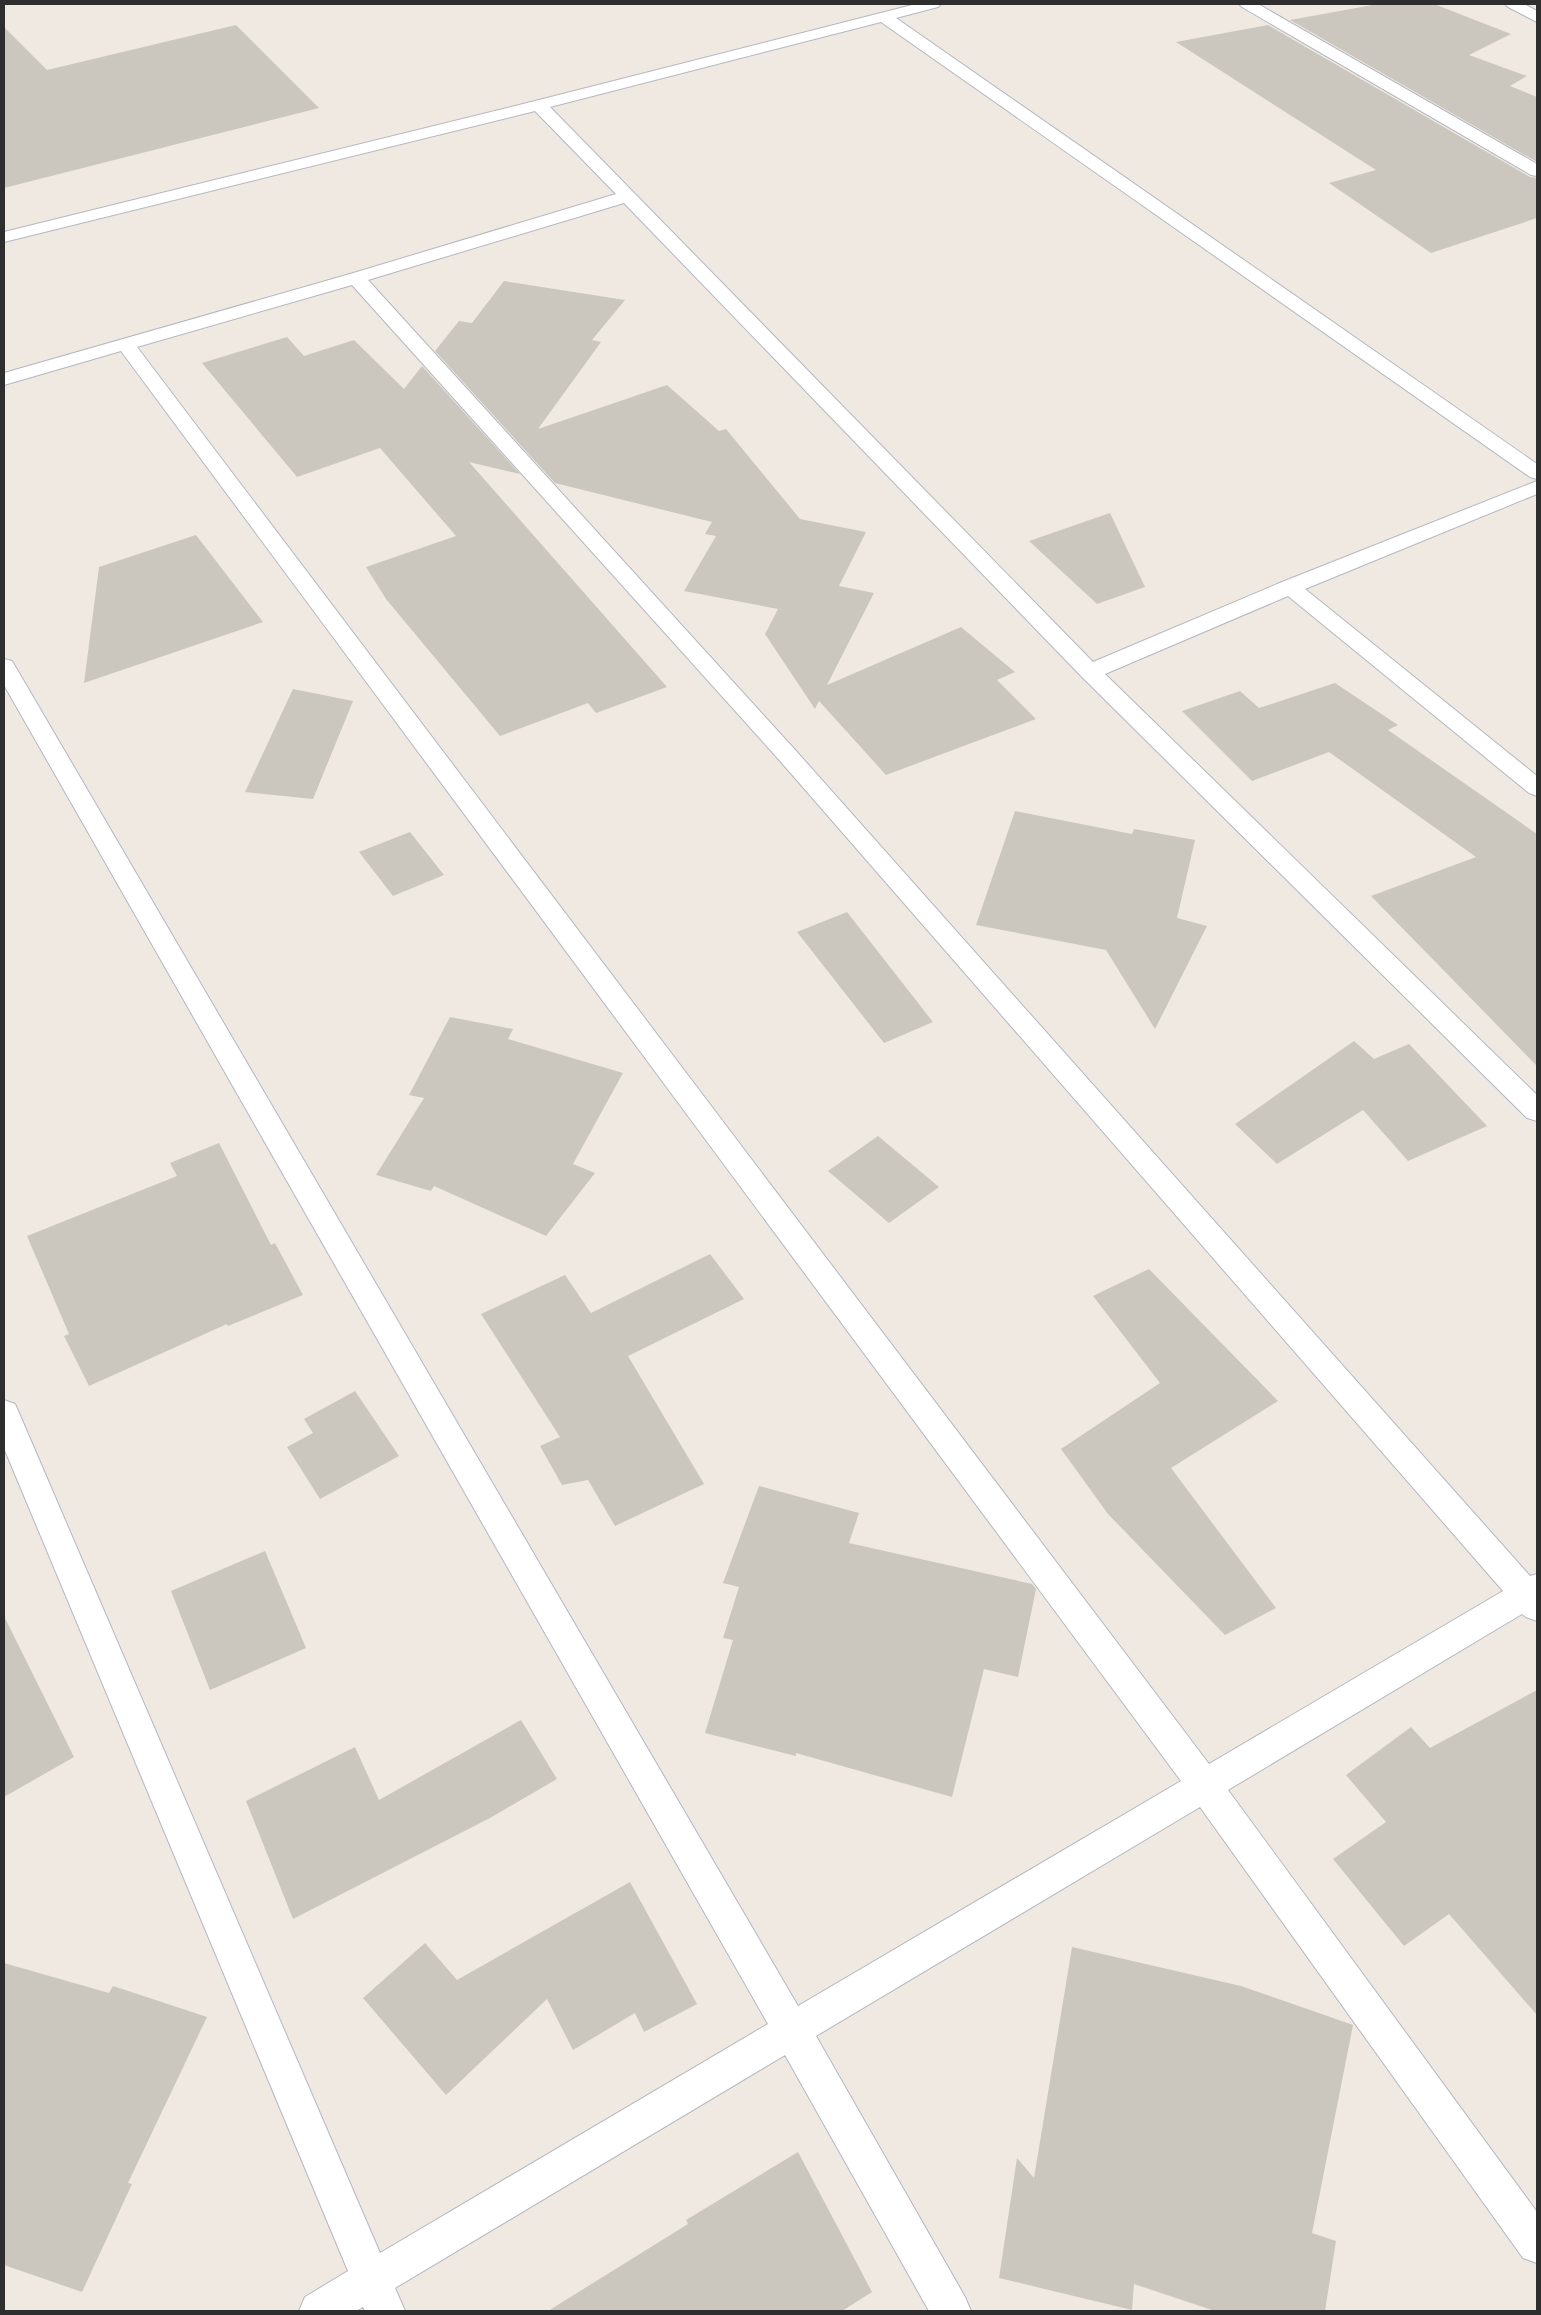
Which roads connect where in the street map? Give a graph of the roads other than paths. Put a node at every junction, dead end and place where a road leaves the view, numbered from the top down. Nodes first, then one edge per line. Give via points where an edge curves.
1 (933, 4) edge
2 (1247, 4) edge
3 (1513, 4) edge
4 (1537, 17) edge
5 (885, 18) junction
6 (539, 106) junction
7 (1537, 171) edge
8 (626, 197) junction
9 (4, 237) edge
10 (356, 278) junction
11 (124, 344) junction
12 (4, 379) edge
13 (1537, 473) edge
14 (1537, 487) edge
15 (1290, 587) junction
16 (4, 666) edge
17 (1090, 672) junction
18 (1537, 788) edge
19 (1537, 1110) edge
20 (4, 1413) edge
21 (1533, 1596) edge
22 (1205, 1786) junction
23 (792, 2031) junction
24 (1537, 2244) edge
25 (379, 2296) edge
26 (319, 2311) edge
27 (951, 2311) edge

1 - 5 street
2 - 7 street
3 - 4 street
5 - 6 street
5 - 13 street
6 - 8 street
6 - 9 street
8 - 10 street
8 - 17 street
10 - 11 street
10 - 21 street via 789,756
11 - 12 street
11 - 22 street
14 - 15 street
15 - 17 street
15 - 18 street
16 - 23 street
17 - 19 street
20 - 25 street
21 - 22 street
22 - 23 street
22 - 24 street
23 - 25 street
23 - 27 street
25 - 26 street

